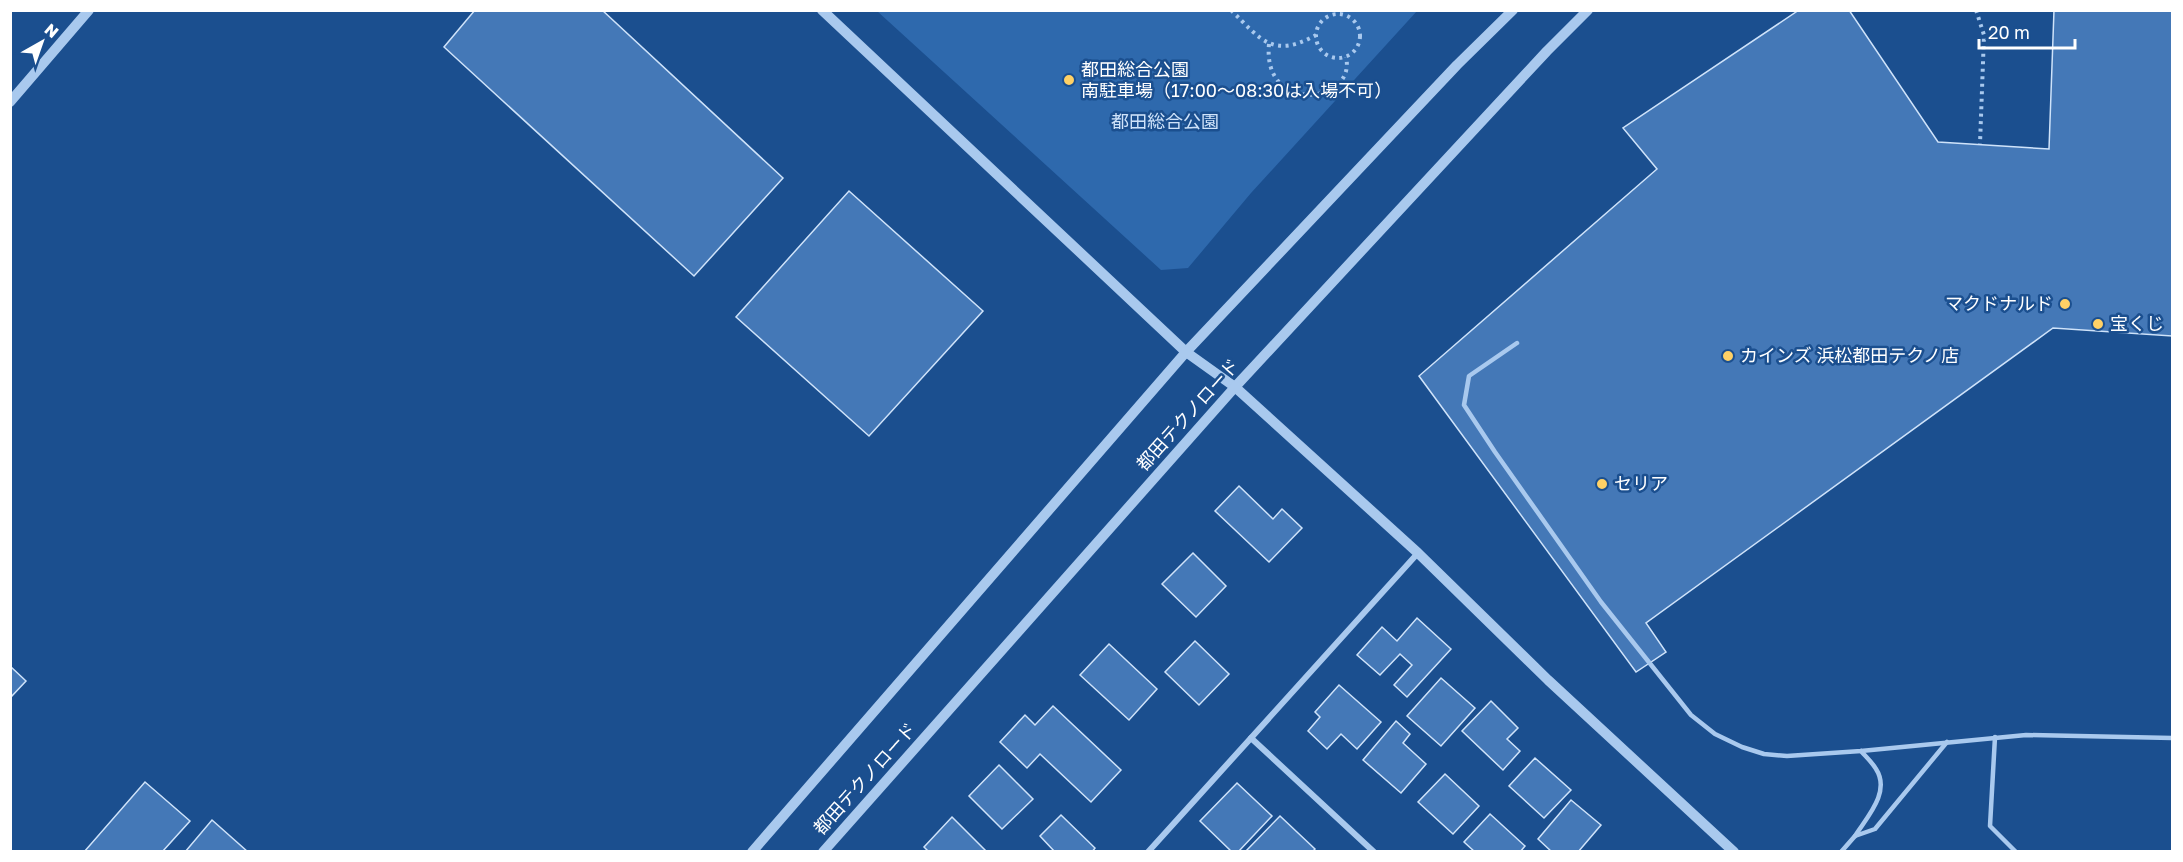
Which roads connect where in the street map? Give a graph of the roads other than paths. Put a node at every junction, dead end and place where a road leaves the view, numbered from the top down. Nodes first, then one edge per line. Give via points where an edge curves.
1 (89, 10) edge
2 (822, 10) edge
3 (1513, 10) edge
4 (1588, 10) edge
5 (10, 102) edge
6 (1517, 343) dead end
7 (1186, 352) junction
8 (1235, 387) junction
9 (1418, 553) junction
10 (1995, 737) junction
11 (1251, 738) junction
12 (2172, 738) edge
13 (1947, 742) junction
14 (1861, 751) junction
15 (1856, 836) junction
16 (752, 852) edge
17 (823, 852) edge
18 (1148, 852) edge
19 (1374, 852) edge
20 (1734, 852) edge
21 (1841, 852) edge
22 (2016, 852) edge

1 - 5 street
2 - 7 street
3 - 7 street, 都田テクノロード
4 - 8 street, 都田テクノロード
6 - 14 lane via 1468,376 1464,405 1600,602 1691,715 1715,734 1764,754
7 - 8 street
7 - 16 street, 都田テクノロード
8 - 9 street
8 - 17 street, 都田テクノロード
9 - 11 street
9 - 20 street
10 - 12 lane
10 - 13 lane
10 - 22 lane via 1990,826
11 - 18 street
11 - 19 street
13 - 14 lane
13 - 15 lane via 1875,829
14 - 15 lane via 1876,769 1882,787
15 - 21 lane

